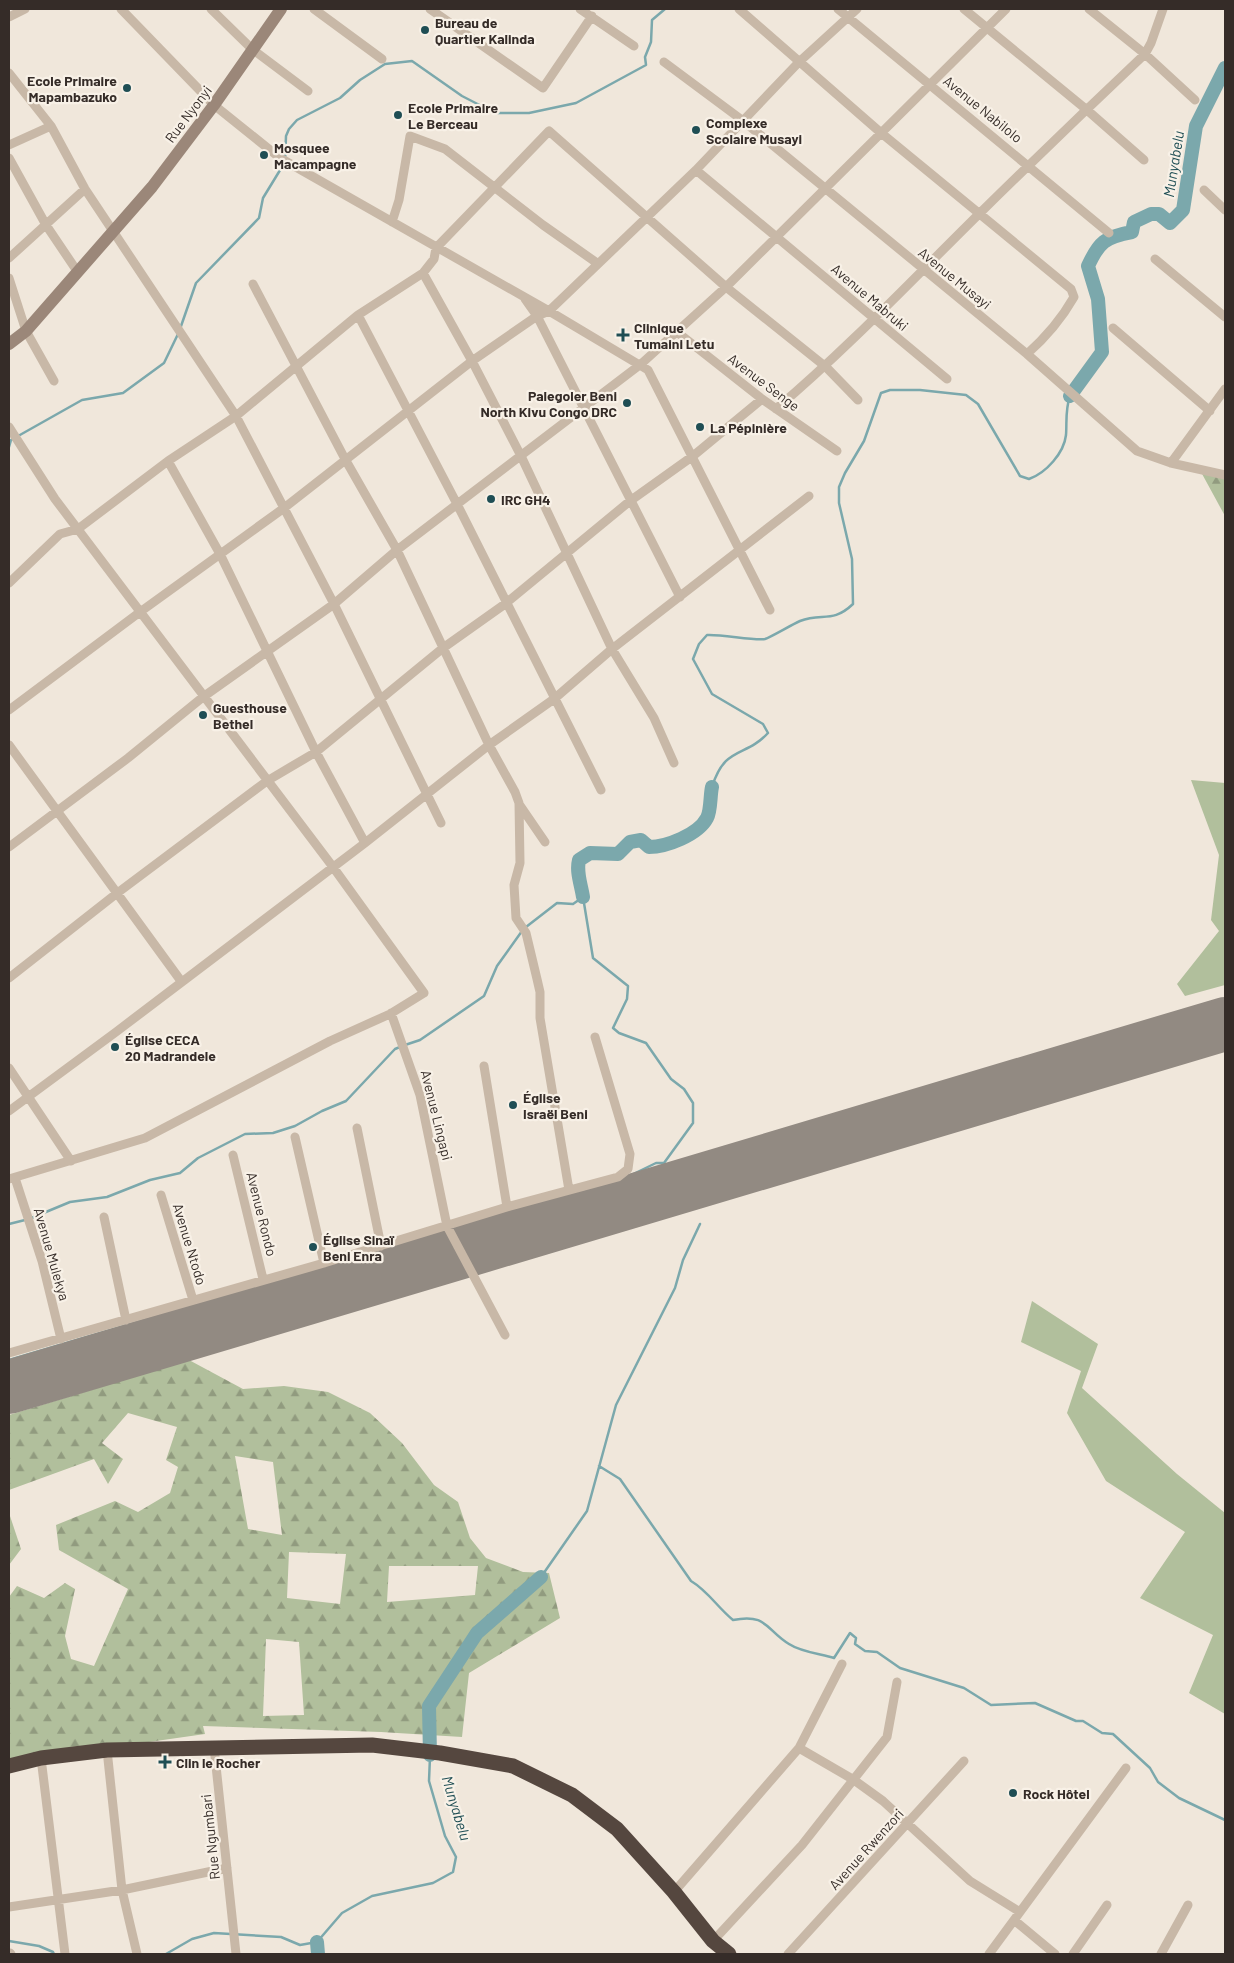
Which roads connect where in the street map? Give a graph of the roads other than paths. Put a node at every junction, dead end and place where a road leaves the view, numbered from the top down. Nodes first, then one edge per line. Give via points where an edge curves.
1 (25, 9) edge
2 (121, 9) edge
3 (211, 9) edge
4 (280, 9) edge
5 (314, 9) edge
6 (580, 9) edge
7 (739, 9) edge
8 (838, 9) edge
9 (857, 9) edge
10 (964, 9) edge
11 (1006, 9) edge
12 (1089, 9) edge
13 (1163, 9) edge
14 (435, 10) edge
15 (591, 13) edge
16 (9, 17) edge
17 (848, 17) junction
18 (987, 28) junction
19 (634, 46) dead end
20 (252, 49) junction
21 (1145, 54) junction
22 (382, 58) dead end
23 (664, 62) dead end
24 (798, 62) junction
25 (9, 73) edge
26 (930, 84) junction
27 (308, 91) dead end
28 (1195, 100) dead end
29 (214, 105) junction
30 (1087, 110) junction
31 (742, 120) junction
32 (51, 126) junction
33 (880, 132) junction
34 (9, 145) edge
35 (9, 158) edge
36 (1144, 160) dead end
37 (1030, 166) junction
38 (696, 170) junction
39 (495, 186) junction
40 (824, 189) junction
41 (85, 190) junction
42 (1204, 190) dead end
43 (1225, 210) edge
44 (980, 213) junction
45 (646, 217) junction
46 (392, 222) junction
47 (46, 225) junction
48 (112, 232) junction
49 (1109, 233) dead end
50 (776, 237) junction
51 (436, 248) junction
52 (9, 258) edge
53 (1156, 259) dead end
54 (597, 264) junction
55 (924, 270) junction
56 (77, 271) junction
57 (423, 273) junction
58 (9, 278) edge
59 (253, 284) dead end
60 (726, 287) junction
61 (524, 297) junction
62 (549, 311) junction
63 (358, 315) junction
64 (536, 316) junction
65 (1225, 317) edge
66 (876, 320) junction
67 (1113, 328) dead end
68 (26, 331) junction
69 (677, 332) junction
70 (9, 344) edge
71 (1027, 354) junction
72 (472, 361) junction
73 (641, 364) junction
74 (296, 366) junction
75 (826, 367) junction
76 (947, 379) dead end
77 (54, 382) dead end
78 (1225, 389) edge
79 (762, 399) junction
80 (858, 400) dead end
81 (583, 408) junction
82 (776, 409) junction
83 (1210, 410) junction
84 (409, 411) junction
85 (236, 416) junction
86 (10, 428) edge
87 (837, 451) dead end
88 (521, 456) junction
89 (693, 456) junction
90 (345, 459) junction
91 (168, 461) junction
92 (1171, 463) junction
93 (1225, 475) edge
94 (809, 496) dead end
95 (630, 501) junction
96 (457, 504) junction
97 (284, 508) junction
98 (78, 528) junction
99 (397, 550) junction
100 (739, 550) junction
101 (568, 553) junction
102 (220, 554) junction
103 (9, 583) edge
104 (680, 597) junction
105 (334, 604) junction
106 (505, 604) junction
107 (770, 610) dead end
108 (140, 612) junction
109 (443, 648) junction
110 (612, 649) junction
111 (269, 652) junction
112 (204, 697) junction
113 (380, 698) junction
114 (554, 699) junction
115 (9, 710) edge
116 (9, 745) edge
117 (489, 745) junction
118 (316, 752) junction
119 (674, 763) dead end
120 (267, 781) junction
121 (601, 790) dead end
122 (427, 793) junction
123 (519, 803) junction
124 (58, 811) junction
125 (441, 823) dead end
126 (545, 842) dead end
127 (365, 843) junction
128 (9, 847) edge
129 (332, 867) junction
130 (116, 894) junction
131 (9, 978) edge
132 (181, 981) junction
133 (391, 1013) junction
134 (594, 1038) dead end
135 (484, 1066) dead end
136 (9, 1068) edge
137 (28, 1096) junction
138 (9, 1111) edge
139 (357, 1128) dead end
140 (295, 1137) dead end
141 (233, 1155) dead end
142 (71, 1162) junction
143 (12, 1179) edge
144 (569, 1190) junction
145 (161, 1196) dead end
146 (508, 1207) junction
147 (104, 1216) dead end
148 (447, 1226) junction
149 (381, 1246) junction
150 (324, 1263) junction
151 (263, 1280) junction
152 (193, 1300) junction
153 (126, 1320) junction
154 (505, 1335) dead end
155 (60, 1339) junction
156 (9, 1353) edge
157 (842, 1664) dead end
158 (897, 1682) dead end
159 (214, 1747) junction
160 (799, 1748) junction
161 (107, 1750) junction
162 (41, 1758) junction
163 (964, 1761) dead end
164 (9, 1766) edge
165 (1126, 1768) dead end
166 (854, 1780) junction
167 (908, 1824) junction
168 (227, 1868) junction
169 (122, 1890) junction
170 (674, 1892) junction
171 (58, 1901) junction
172 (1107, 1904) dead end
173 (1188, 1905) dead end
174 (9, 1907) edge
175 (1020, 1912) junction
176 (1014, 1920) junction
177 (713, 1941) junction
178 (65, 1954) edge
179 (137, 1954) edge
180 (236, 1954) edge
181 (729, 1954) edge
182 (788, 1954) edge
183 (989, 1954) edge
184 (1055, 1954) edge
185 (1073, 1954) edge
186 (1161, 1954) edge

1 - 16 street
2 - 29 street
3 - 20 street
4 - 20 street, Rue Nyonyi
5 - 22 street
6 - 15 street
7 - 24 street
8 - 17 street, Avenue Nabilolo
9 - 17 street
10 - 18 street
11 - 18 street
12 - 21 street
13 - 21 street
14 - 15 street via 543,88
15 - 19 street
17 - 24 street
17 - 26 street, Avenue Nabilolo
18 - 26 street
18 - 30 street
20 - 27 street
20 - 29 street, Rue Nyonyi
21 - 28 street
21 - 30 street
23 - 31 street, Avenue Musayi
24 - 31 street
24 - 33 street
25 - 32 street
26 - 33 street
26 - 37 street, Avenue Nabilolo
29 - 46 street via 284,161
29 - 48 street, Rue Nyonyi via 152,187
30 - 36 street
30 - 37 street
31 - 38 street
31 - 40 street, Avenue Musayi
32 - 34 street
32 - 41 street
33 - 40 street
33 - 44 street
35 - 47 street
37 - 44 street
37 - 49 street, Avenue Nabilolo
38 - 45 street
38 - 50 street, Avenue Mabruki
39 - 45 street via 549,131
39 - 46 street via 445,149 410,136
39 - 51 street
39 - 54 street
40 - 50 street
40 - 55 street, Avenue Musayi
41 - 47 street
41 - 48 street
42 - 43 street
44 - 55 street
44 - 71 street via 1070,289 1074,297 1040,343
45 - 54 street
45 - 60 street
46 - 51 street
47 - 52 street
47 - 56 street
48 - 56 street, Rue Nyonyi
48 - 85 street
50 - 60 street
50 - 66 street, Avenue Mabruki
51 - 57 street via 434,259
51 - 61 street
53 - 65 street
54 - 62 street
55 - 66 street
55 - 71 street, Avenue Musayi
56 - 68 street, Rue Nyonyi
57 - 63 street
57 - 72 street
58 - 68 street
59 - 74 street
60 - 69 street
60 - 75 street
61 - 62 street
61 - 64 street
62 - 64 street
62 - 73 street
63 - 74 street
63 - 84 street
64 - 72 street
64 - 81 street
66 - 75 street
66 - 76 street, Avenue Mabruki
67 - 83 street
68 - 70 street, Rue Nyonyi
68 - 77 street
69 - 73 street
69 - 79 street, Avenue Senge
71 - 92 street, Avenue Musayi via 1137,451
72 - 84 street
72 - 88 street
73 - 81 street
73 - 89 street via 648,370
74 - 85 street
74 - 90 street
75 - 80 street
75 - 82 street
78 - 83 street
79 - 82 street, Avenue Senge
79 - 89 street
81 - 88 street
81 - 95 street
82 - 87 street, Avenue Senge
83 - 92 street
84 - 90 street
84 - 96 street
85 - 91 street
85 - 97 street
86 - 98 street
88 - 96 street
88 - 101 street
89 - 95 street
89 - 100 street
90 - 97 street
90 - 99 street
91 - 98 street
91 - 102 street
92 - 93 street, Avenue Musayi
94 - 100 street
95 - 101 street
95 - 104 street
96 - 99 street
96 - 106 street
97 - 102 street
97 - 105 street
98 - 103 street via 60,534
98 - 108 street
99 - 105 street
99 - 109 street
100 - 104 street
100 - 107 street
101 - 106 street
101 - 110 street
102 - 108 street
102 - 111 street
104 - 110 street
105 - 111 street
105 - 113 street
106 - 109 street
106 - 114 street
108 - 112 street
108 - 115 street
109 - 113 street
109 - 117 street
110 - 114 street
110 - 119 street via 654,718
111 - 112 street
111 - 118 street
112 - 120 street
112 - 124 street
113 - 118 street
113 - 122 street
114 - 117 street
114 - 121 street
116 - 124 street
117 - 122 street
117 - 123 street
118 - 120 street
118 - 127 street
120 - 129 street
120 - 130 street
122 - 125 street
122 - 127 street
123 - 126 street
123 - 144 street via 520,864 514,885 516,918 526,933 540,992 540,1018
124 - 128 street
124 - 130 street
127 - 129 street
129 - 132 street
129 - 133 street via 424,991
130 - 131 street
130 - 132 street
132 - 137 street
133 - 142 street via 330,1041 145,1138
133 - 148 street, Avenue Lingapi via 420,1094
134 - 144 street via 630,1161 628,1169 618,1177
135 - 146 street
136 - 137 street
137 - 138 street
137 - 142 street
139 - 149 street
140 - 150 street
141 - 151 street, Avenue Rondo
142 - 143 street
143 - 155 street, Avenue Mulekya via 42,1261
144 - 146 street
145 - 152 street, Avenue Ntodo
146 - 148 street
147 - 153 street
148 - 149 street
148 - 154 street, Avenue Lingapi
149 - 150 street
150 - 151 street
151 - 152 street
152 - 153 street
153 - 155 street
155 - 156 street
157 - 160 street
158 - 166 street via 887,1737
159 - 161 highway
159 - 168 street, Rue Ngumbari
159 - 170 highway via 372,1745 514,1766 572,1795 617,1829
160 - 166 street
160 - 170 street
161 - 162 highway
161 - 169 street
162 - 164 highway
162 - 171 street
163 - 167 street, Avenue Rwenzori
165 - 175 street
166 - 167 street
166 - 177 street via 802,1845
167 - 175 street via 970,1881
167 - 182 street, Avenue Rwenzori
168 - 169 street
168 - 180 street, Rue Ngumbari
169 - 171 street
169 - 179 street
170 - 177 highway
171 - 174 street
171 - 178 street
172 - 185 street
173 - 186 street
175 - 176 street
176 - 183 street
176 - 184 street
177 - 181 highway

